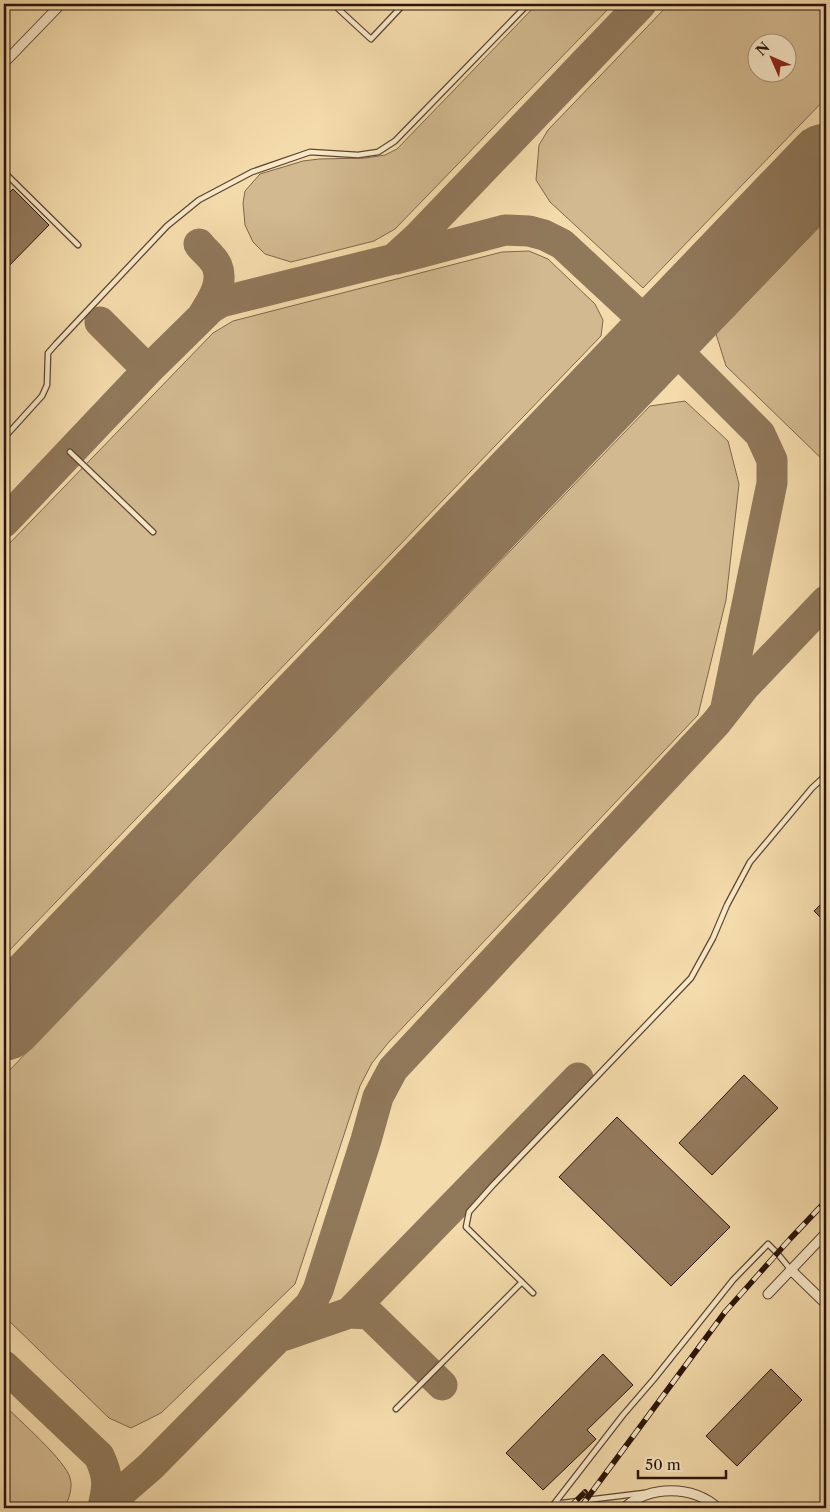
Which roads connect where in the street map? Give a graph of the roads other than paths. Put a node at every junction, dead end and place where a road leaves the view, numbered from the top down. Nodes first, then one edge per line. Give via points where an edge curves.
1 (61, 4) edge
2 (333, 4) edge
3 (404, 4) edge
4 (528, 4) edge
5 (4, 63) edge
6 (4, 172) edge
7 (78, 245) dead end
8 (4, 438) edge
9 (70, 452) dead end
10 (154, 532) dead end
11 (826, 775) edge
12 (826, 1233) edge
13 (791, 1270) junction
14 (522, 1282) junction
15 (533, 1293) dead end
16 (768, 1294) dead end
17 (826, 1304) edge
18 (396, 1409) dead end
19 (660, 1492) junction
20 (554, 1504) junction
21 (548, 1508) edge
22 (624, 1508) edge
23 (718, 1508) edge

1 - 5 street
2 - 3 lane via 371,39
4 - 8 lane via 395,141 378,152 358,155 310,152 252,172 192,205 167,226 48,353 47,385 42,396
6 - 7 lane
9 - 10 lane
11 - 14 lane via 750,862 691,978 469,1212 466,1227
12 - 13 street
13 - 16 street
13 - 17 street
13 - 20 lane via 768,1244 734,1280
14 - 15 lane
14 - 18 lane
19 - 20 lane
19 - 22 street
19 - 23 street via 688,1492 701,1496
20 - 21 lane

